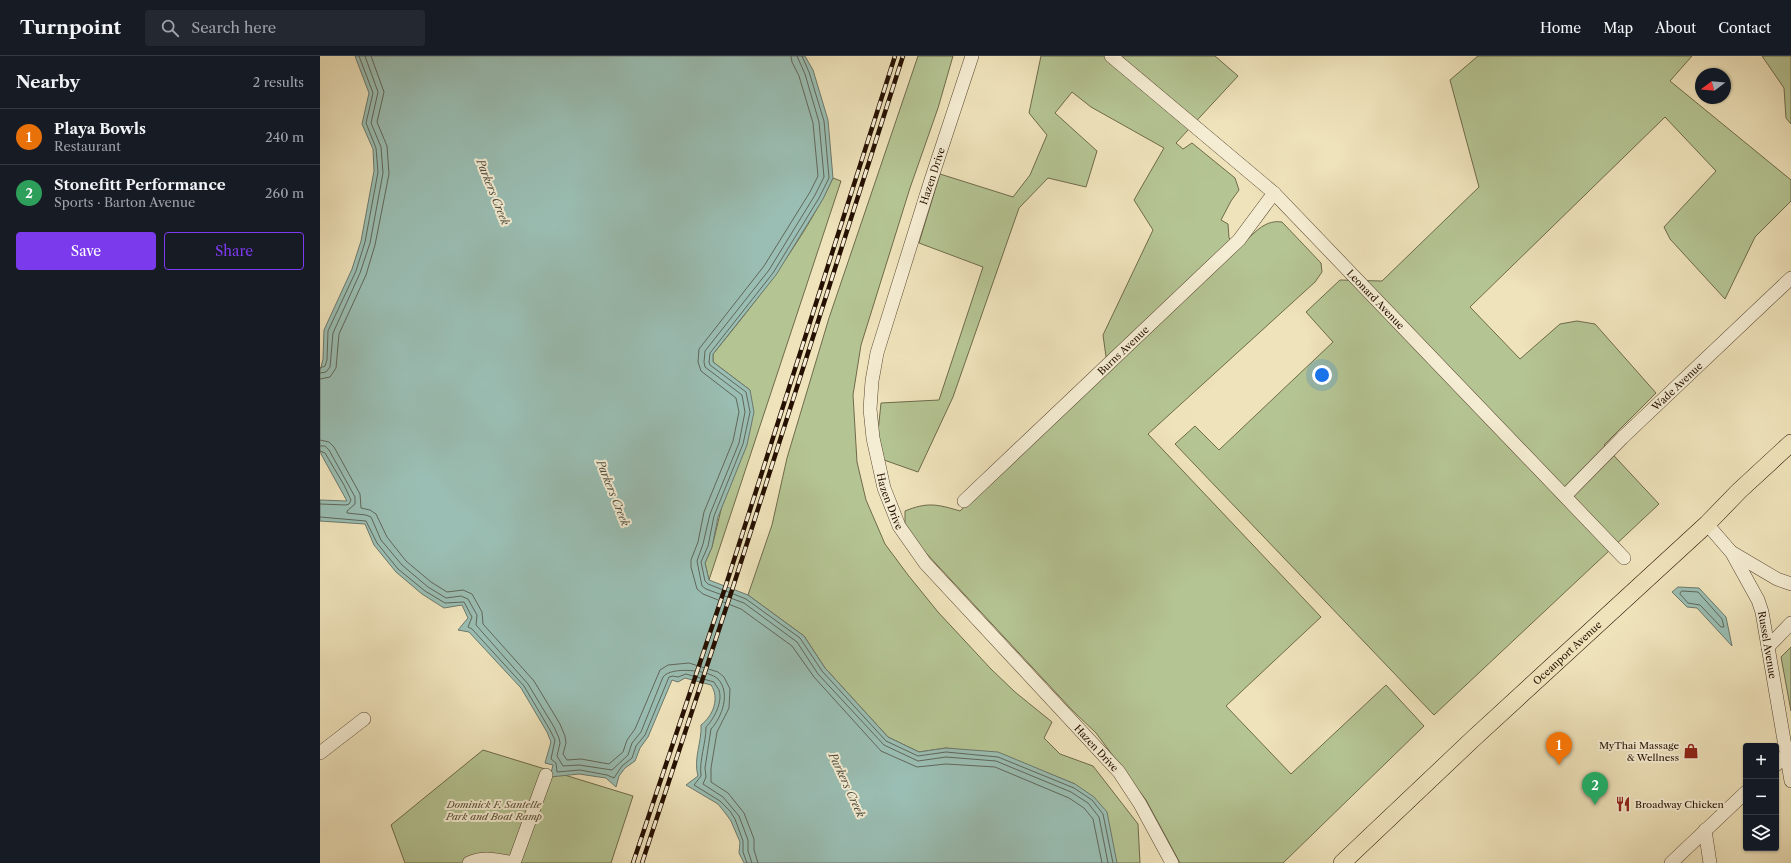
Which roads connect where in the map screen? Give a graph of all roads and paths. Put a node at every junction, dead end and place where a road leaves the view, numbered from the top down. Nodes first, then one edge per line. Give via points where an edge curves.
1 (972, 56) edge
2 (1111, 56) edge
3 (1274, 193) junction
4 (1791, 278) edge
5 (1791, 442) edge
6 (1565, 496) junction
7 (964, 502) dead end
8 (1707, 524) junction
9 (1732, 553) junction
10 (1624, 558) dead end
11 (1791, 584) edge
12 (1791, 623) edge
13 (1768, 647) junction
14 (364, 719) dead end
15 (320, 753) edge
16 (1786, 755) junction
17 (1779, 762) edge
18 (546, 775) dead end
19 (1791, 781) edge
20 (1743, 795) edge
21 (1705, 830) junction
22 (469, 863) edge
23 (514, 863) edge
24 (1172, 863) edge
25 (1342, 863) edge
26 (1670, 863) edge
27 (1710, 863) edge

1 - 24 street, Hazen Drive via 874,367 870,409 873,438 884,488 899,526 911,545 1118,772 1140,804
2 - 3 street, Leonard Avenue
3 - 6 street, Leonard Avenue
3 - 7 street, Burns Avenue via 1239,240
4 - 6 street, Wade Avenue via 1622,438
5 - 8 main road, Oceanport Avenue
6 - 10 street, Leonard Avenue
8 - 9 street, Russel Avenue
8 - 25 main road, Oceanport Avenue
9 - 11 street via 1777,579
9 - 13 street, Russel Avenue via 1758,600
12 - 13 street
13 - 16 street, Russel Avenue
14 - 15 street
16 - 17 street
16 - 19 street, Russel Avenue
18 - 23 street
20 - 21 street
21 - 26 street
21 - 27 street
22 - 23 street via 491,858

